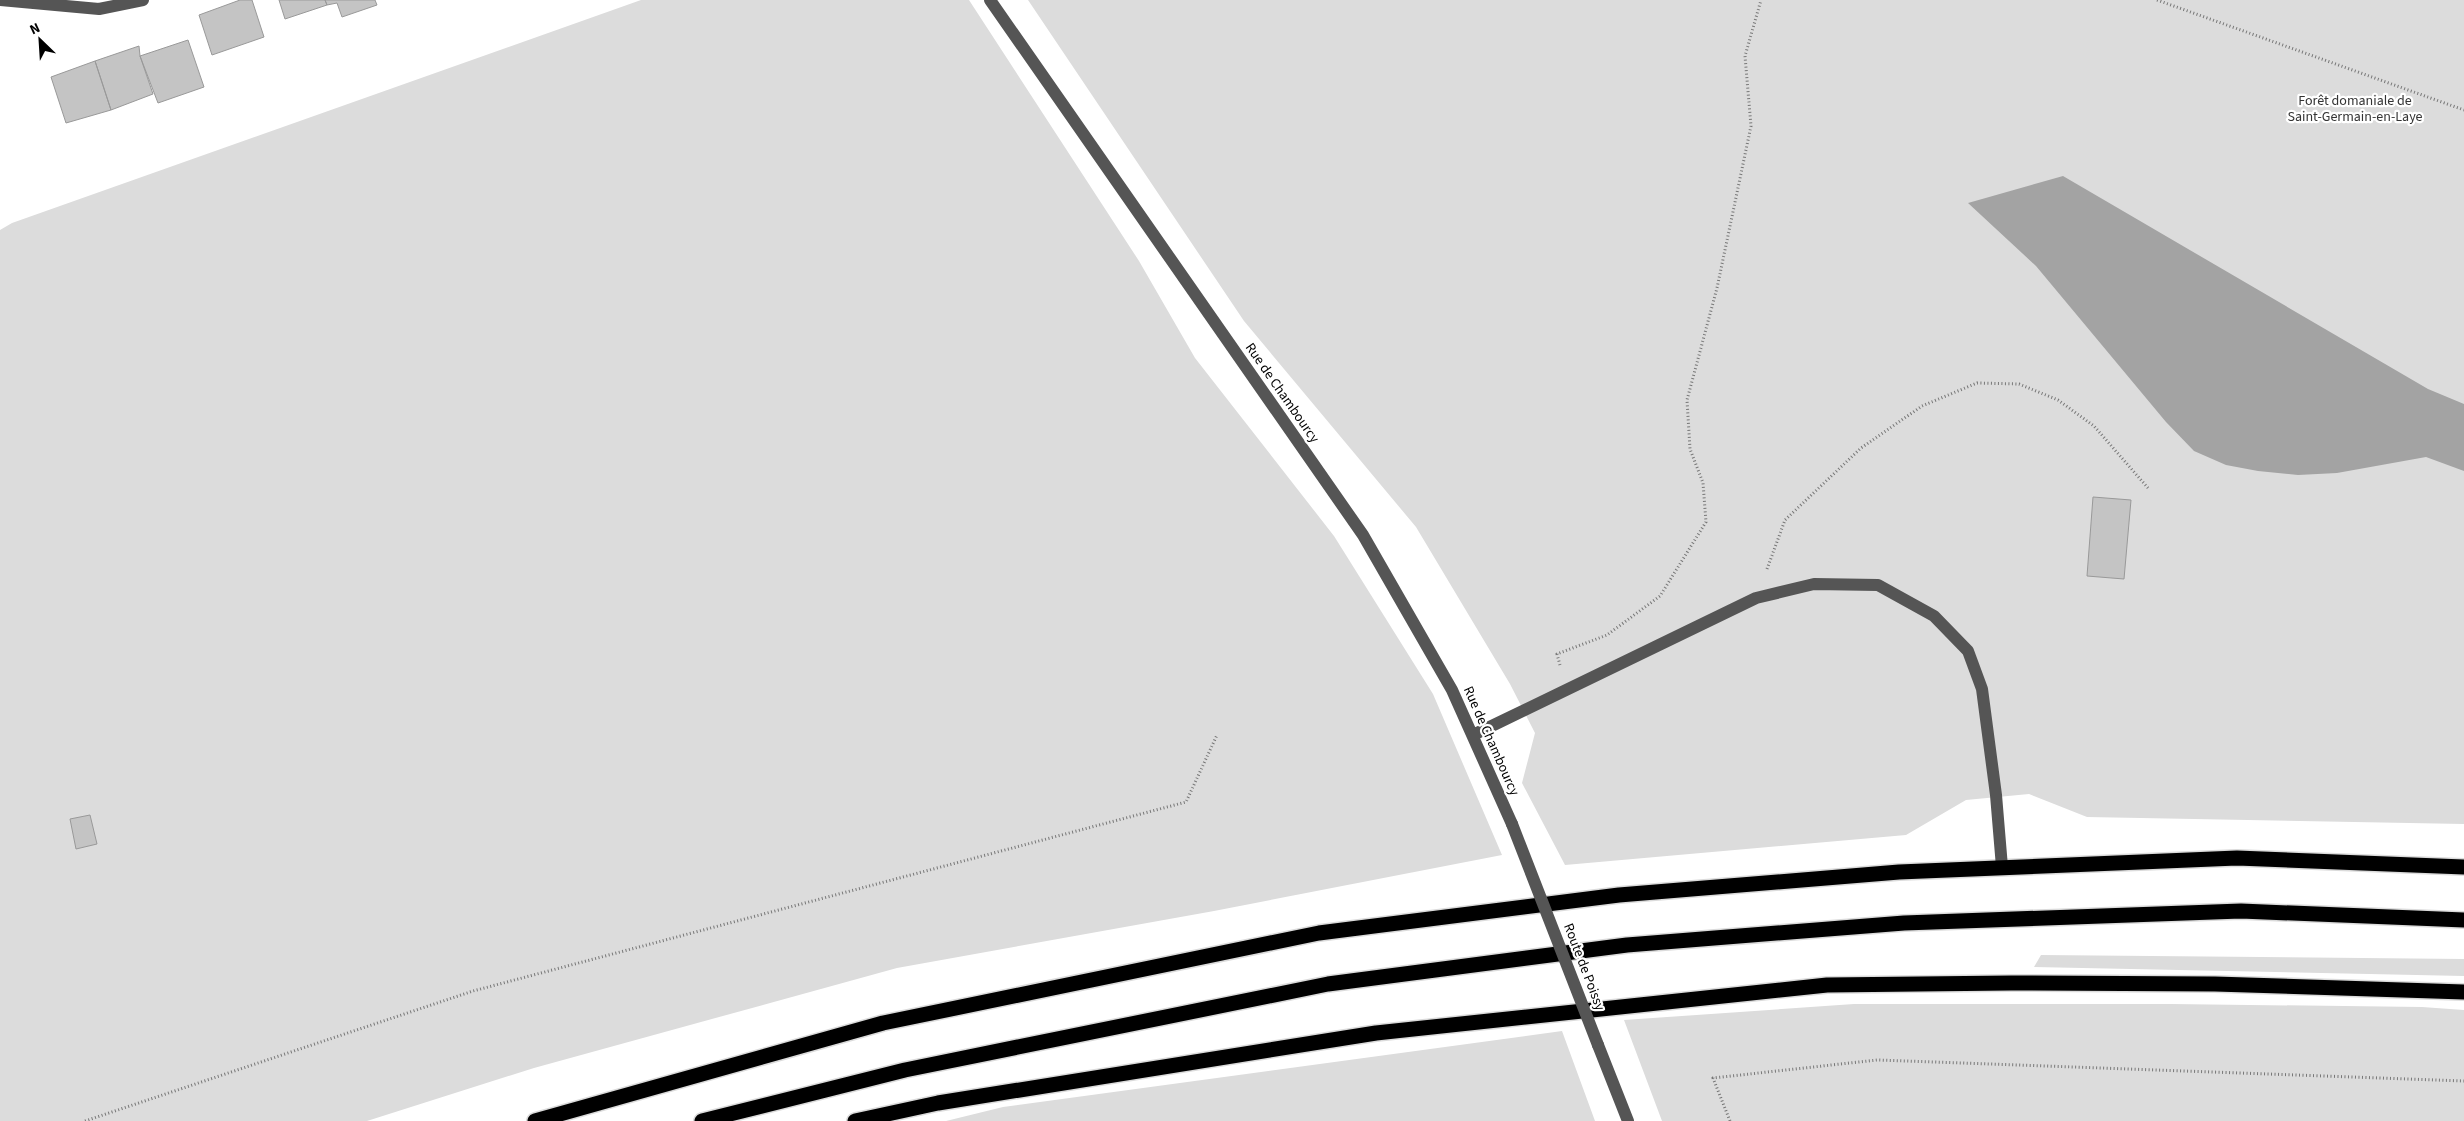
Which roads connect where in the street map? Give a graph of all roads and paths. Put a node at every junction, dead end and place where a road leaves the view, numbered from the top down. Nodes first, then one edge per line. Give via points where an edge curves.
1 (0, 0) edge
2 (143, 0) edge
3 (990, 0) edge
4 (1761, 0) edge
5 (2157, 0) edge
6 (2464, 110) edge
7 (2148, 488) dead end
8 (1756, 598) junction
9 (1563, 693) junction
10 (1217, 735) dead end
11 (1473, 735) junction
12 (1512, 824) joint
13 (2464, 867) edge
14 (2002, 868) junction
15 (2464, 920) edge
16 (2464, 992) edge
17 (2464, 1081) edge
18 (85, 1121) edge
19 (535, 1121) edge
20 (702, 1121) edge
21 (855, 1121) edge
22 (1628, 1121) edge
23 (1730, 1121) edge

1 - 2 street via 99,9
3 - 11 street, Rue de Chambourcy via 1363,535 1452,690
4 - 9 path via 1745,56 1751,126 1717,288 1688,400 1690,449 1702,483 1706,522 1660,596 1607,635 1557,654 1564,681
5 - 6 path
7 - 8 path via 2094,426 2058,400 2019,384 1977,383 1922,406 1861,448 1785,520
8 - 9 street
8 - 14 street via 1814,584 1878,585 1934,616 1968,651 1982,689
9 - 11 street
10 - 18 path via 1186,802 473,991
11 - 12 street, Rue de Chambourcy
12 - 22 street, Route de Poissy, bridge
13 - 14 highway via 2237,858
14 - 19 highway via 1899,872 1618,895 1319,933 883,1023
15 - 20 highway via 2241,911 1904,923 1627,945 1328,984 905,1070
16 - 21 highway via 2205,984 1827,985 1376,1032 938,1103
17 - 23 path via 1877,1060 1714,1078

